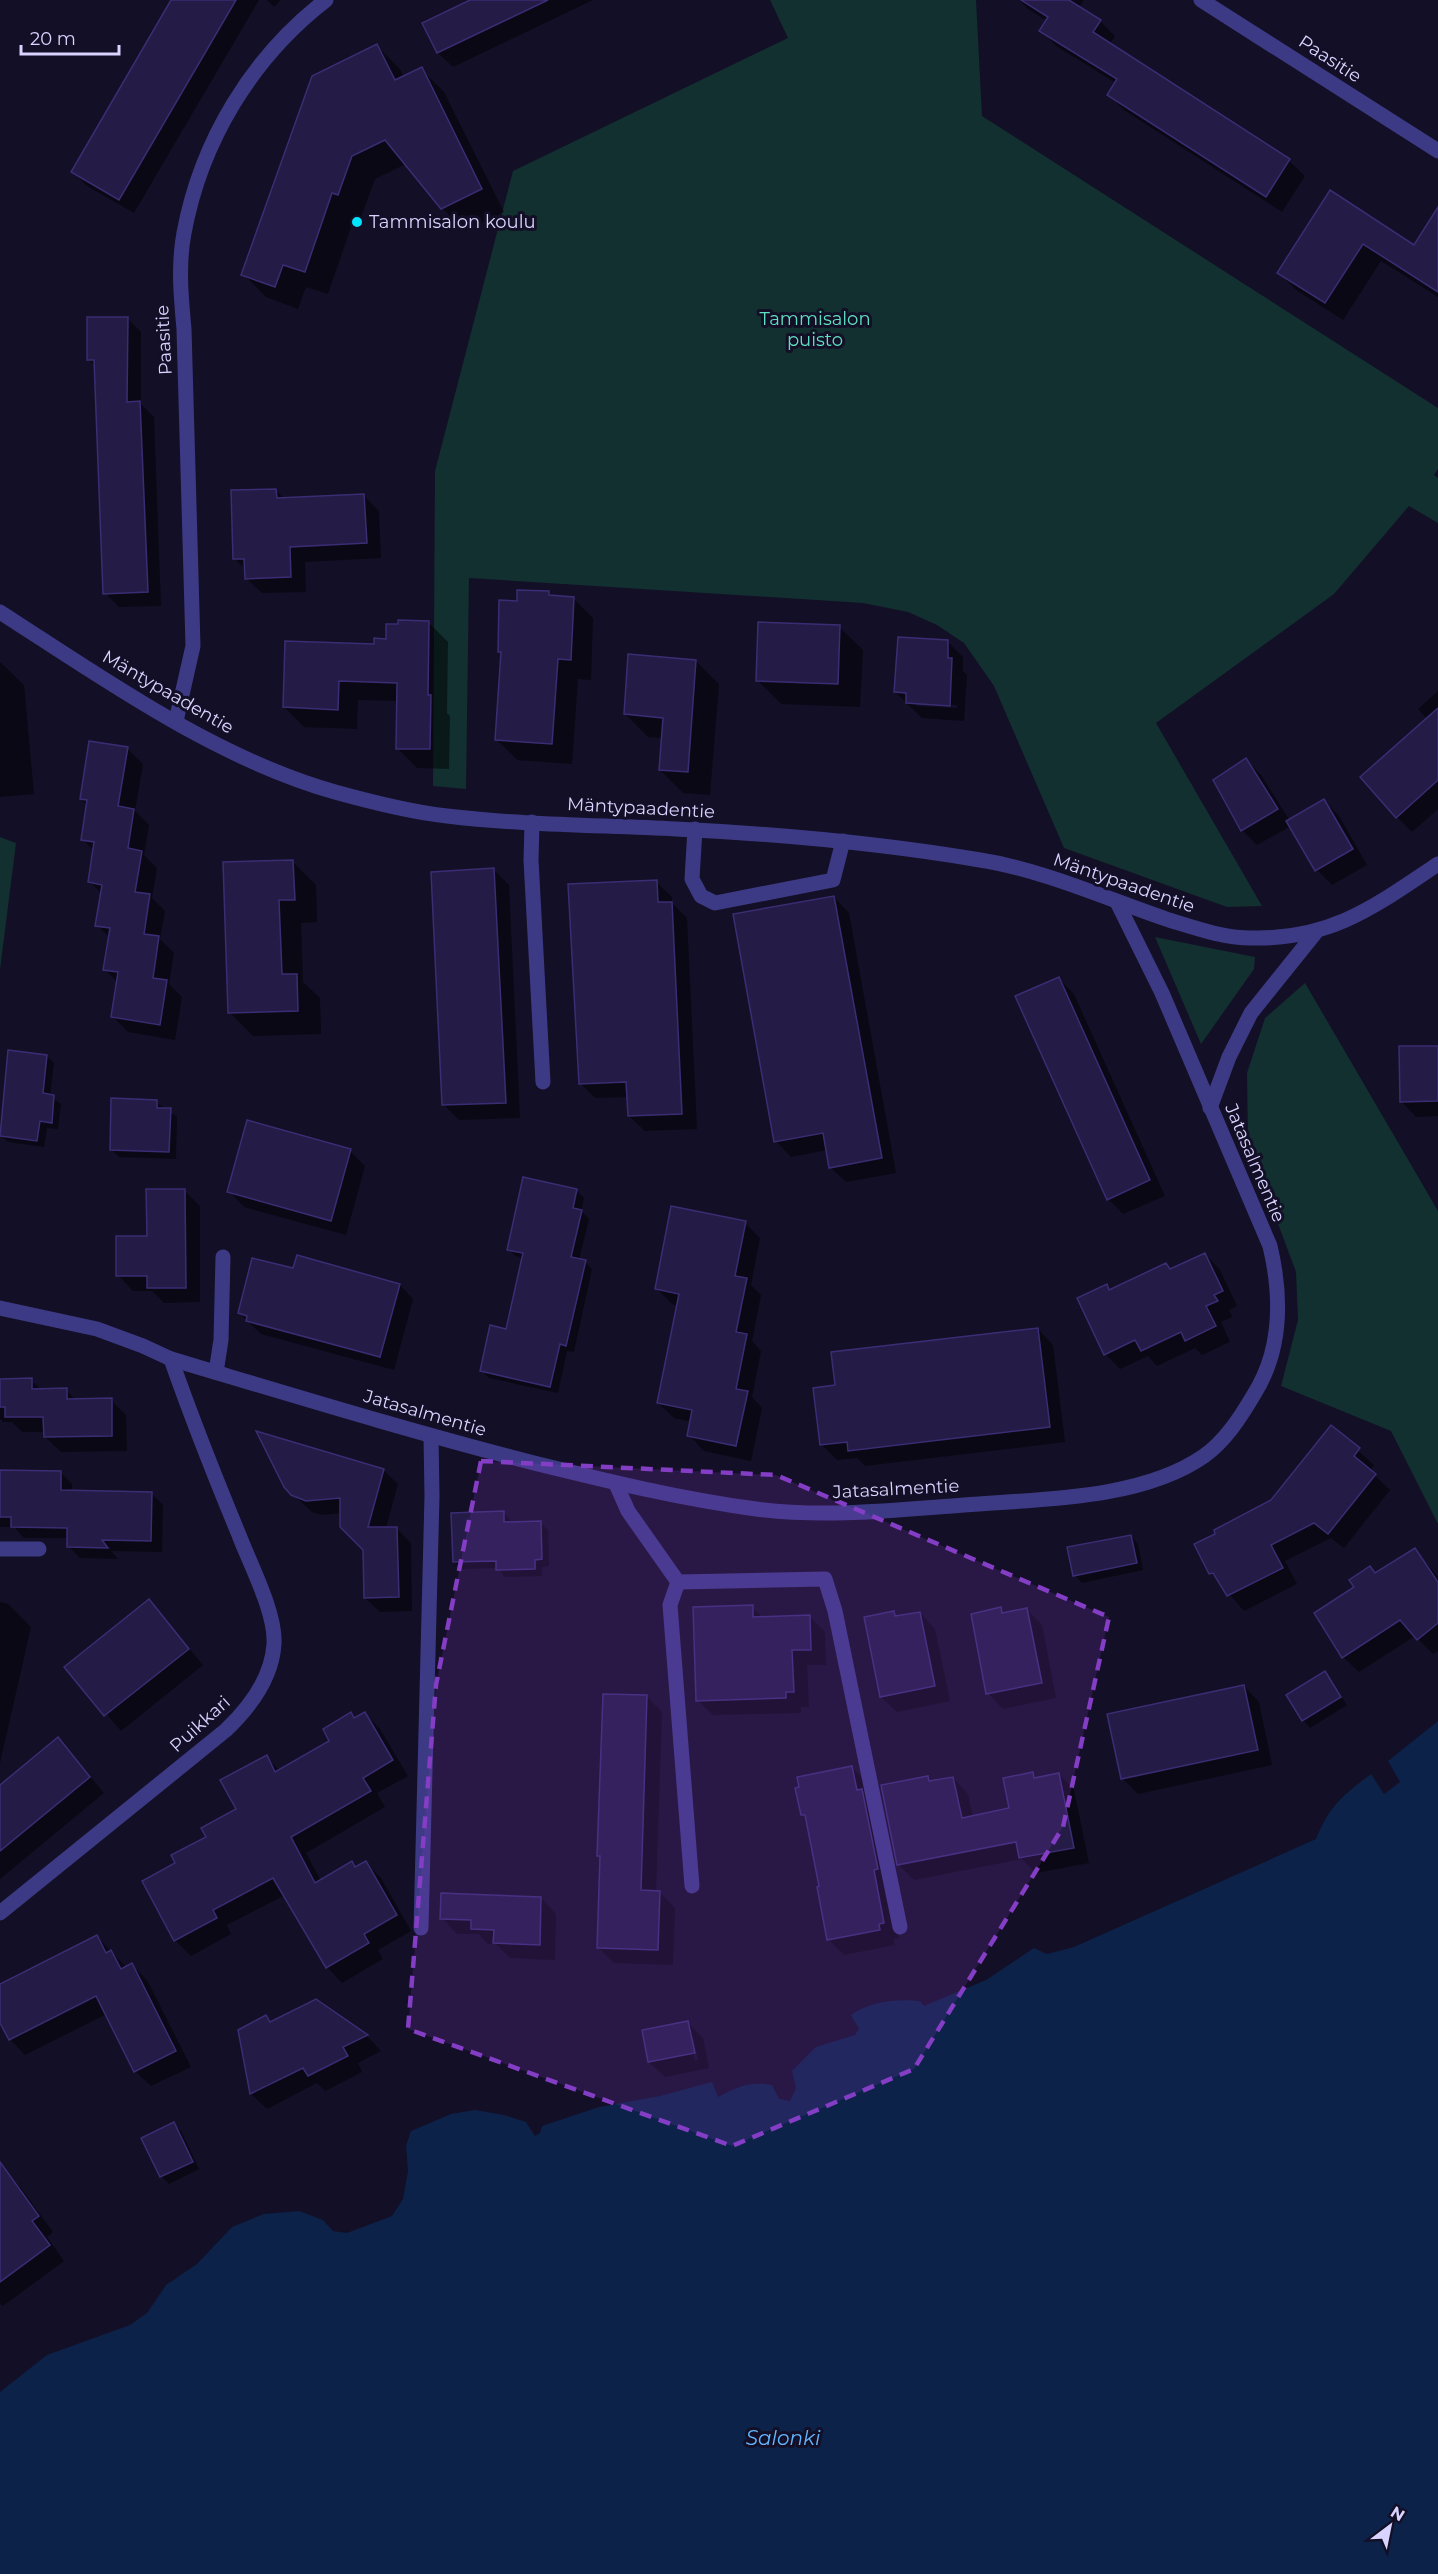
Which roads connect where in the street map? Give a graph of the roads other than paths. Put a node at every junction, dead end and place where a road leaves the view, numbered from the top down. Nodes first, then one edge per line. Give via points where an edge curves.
1 (326, 0) edge
2 (1201, 0) edge
3 (1438, 151) edge
4 (0, 612) edge
5 (176, 722) junction
6 (532, 822) junction
7 (695, 830) junction
8 (843, 841) junction
9 (1438, 864) edge
10 (1117, 903) junction
11 (1316, 933) junction
12 (543, 1082) dead end
13 (1210, 1108) junction
14 (223, 1257) dead end
15 (0, 1308) edge
16 (171, 1359) junction
17 (216, 1372) junction
18 (431, 1436) junction
19 (616, 1484) junction
20 (39, 1548) dead end
21 (0, 1549) edge
22 (678, 1582) junction
23 (692, 1886) dead end
24 (0, 1913) edge
25 (900, 1927) dead end
26 (421, 1928) dead end

1 - 5 street, Paasitie via 267,56 227,112 197,183 184,233 181,293 194,646
2 - 3 street, Paasitie
4 - 5 street, Mäntypaadentie
5 - 6 street, Mäntypaadentie via 234,753 333,792 446,816
6 - 7 street, Mäntypaadentie
6 - 12 street
7 - 8 street, Mäntypaadentie
7 - 8 street via 692,879 701,896 715,903 833,880
8 - 10 street, Mäntypaadentie via 987,861
9 - 11 street, Mäntypaadentie via 1353,918
10 - 11 street, Mäntypaadentie via 1202,930 1249,939
10 - 13 street, Jatasalmentie via 1162,993
11 - 13 street, Mäntypaadentie via 1251,1013
13 - 19 street, Jatasalmentie via 1270,1246 1278,1303 1269,1368 1242,1414 1205,1455 1148,1482 1101,1492 889,1510 758,1510
14 - 17 street via 221,1340
15 - 16 street, Jatasalmentie via 97,1329
16 - 17 street, Jatasalmentie
16 - 24 street, Puikkari via 267,1604 274,1643 269,1670 244,1712 226,1730
17 - 18 street, Jatasalmentie
18 - 19 street, Jatasalmentie
18 - 26 street
19 - 22 street via 628,1511
20 - 21 street
22 - 23 street via 670,1605
22 - 25 street via 825,1579 835,1611

